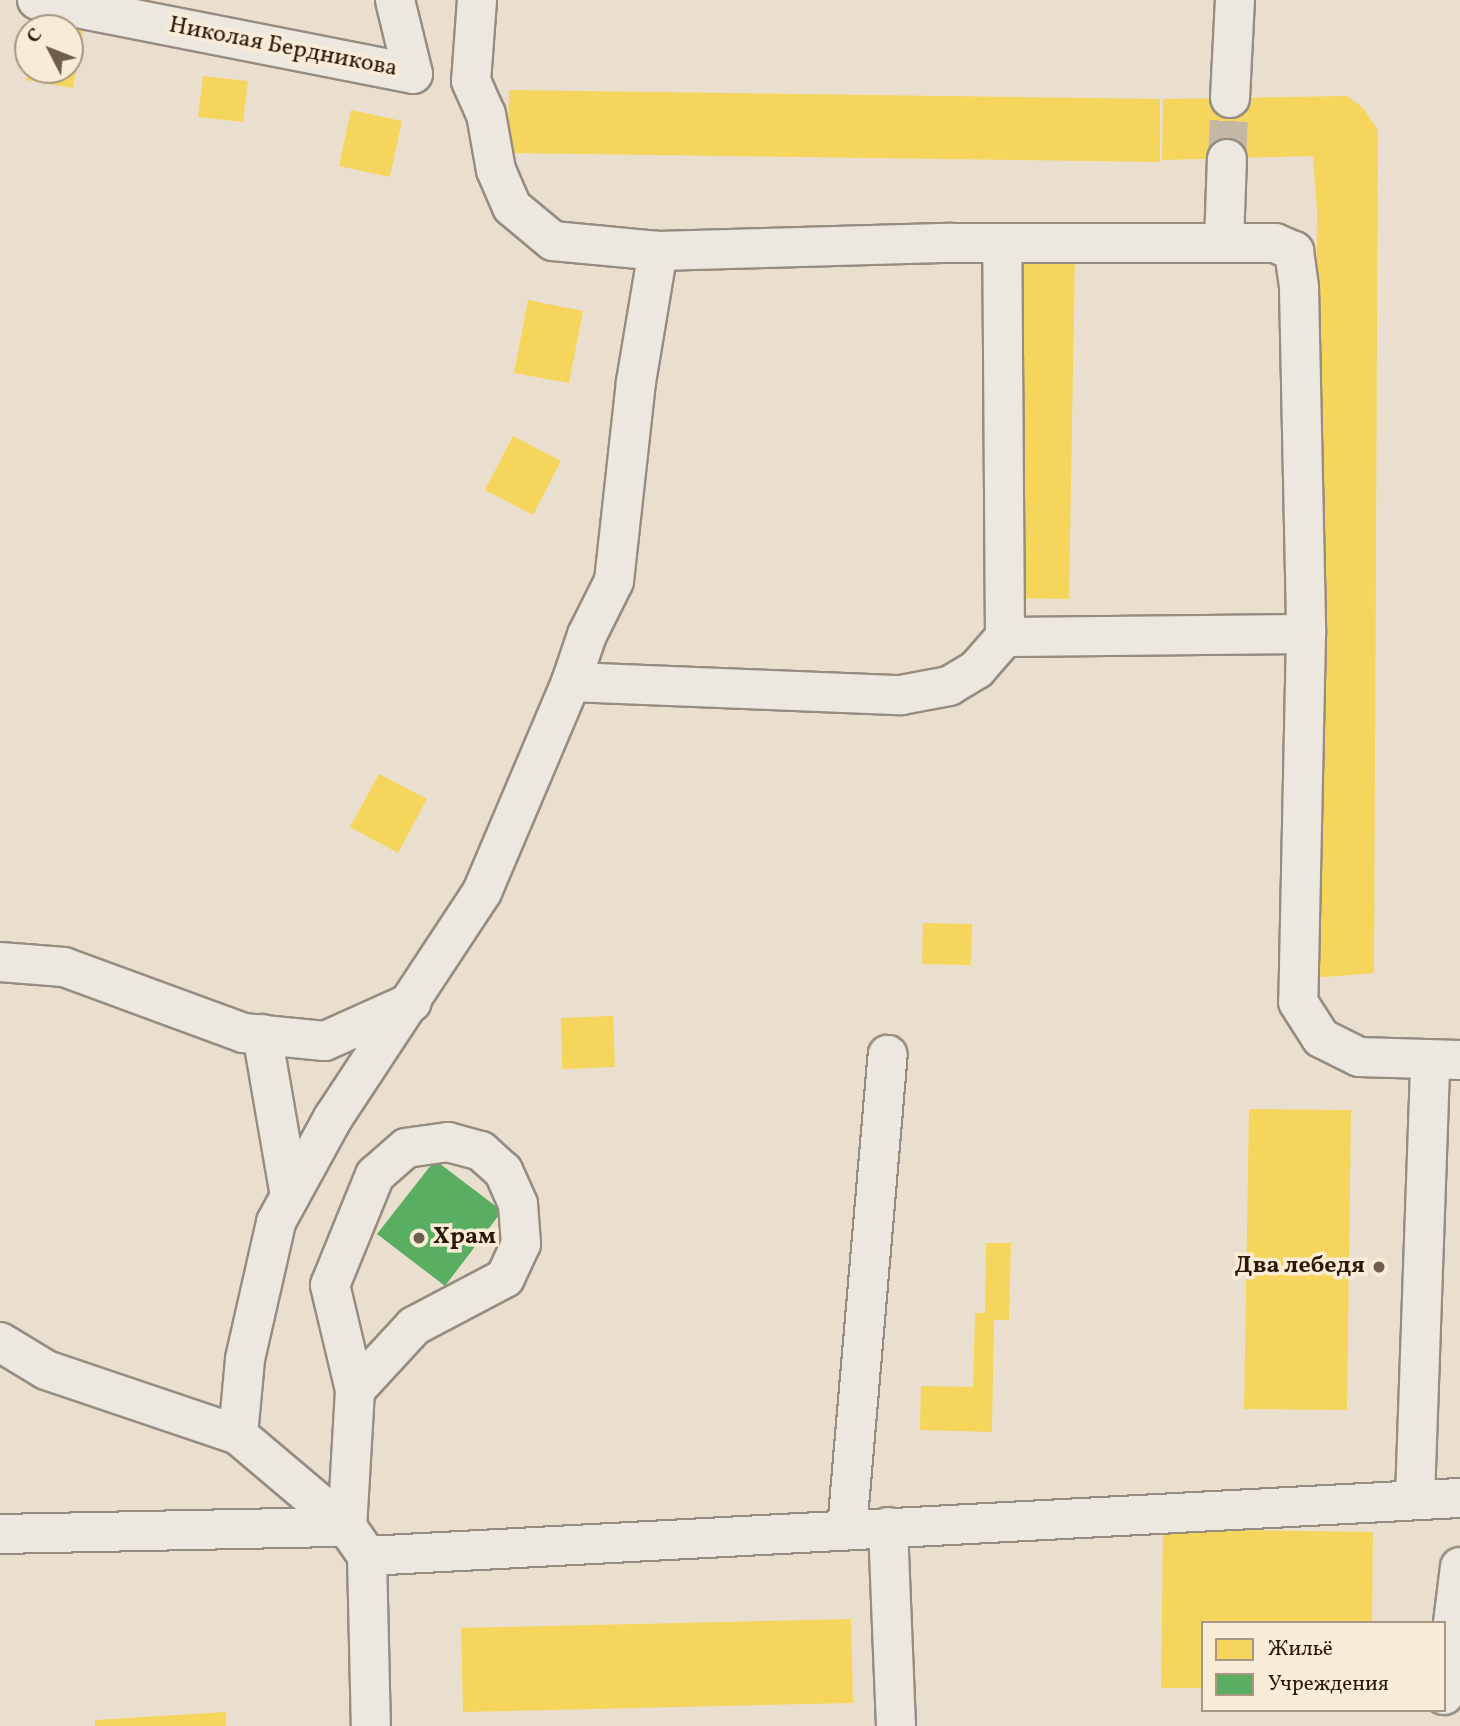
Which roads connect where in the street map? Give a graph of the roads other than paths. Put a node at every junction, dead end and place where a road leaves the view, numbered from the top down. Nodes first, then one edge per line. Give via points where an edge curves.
1 (37, 0) edge
2 (395, 0) edge
3 (477, 0) edge
4 (1235, 0) edge
5 (413, 74) junction
6 (471, 81) junction
7 (1230, 98) tunnel mouth
8 (1227, 159) tunnel mouth
9 (1002, 243) junction
10 (1224, 243) junction
11 (658, 251) junction
12 (1306, 634) junction
13 (1005, 637) junction
14 (571, 682) junction
15 (0, 962) edge
16 (411, 1002) junction
17 (262, 1034) junction
18 (888, 1055) dead end
19 (1445, 1061) edge
20 (290, 1196) junction
21 (0, 1342) edge
22 (355, 1390) junction
23 (238, 1435) junction
24 (1415, 1498) junction
25 (1460, 1498) edge
26 (888, 1527) junction
27 (847, 1529) junction
28 (0, 1534) edge
29 (357, 1541) junction
30 (1460, 1567) edge
31 (1446, 1679) edge
32 (371, 1726) edge
33 (896, 1726) edge

1 - 5 street, Николая Бердникова
2 - 5 street, Николая Бердникова
3 - 6 street
4 - 7 street
5 - 6 street
6 - 11 street via 486,114 496,170 512,207 553,241
8 - 10 street
9 - 10 street
9 - 11 street
9 - 13 street
10 - 12 street via 1275,243 1293,251 1299,288
11 - 14 street via 636,382 614,581 587,635
12 - 13 street
12 - 19 street via 1298,1002 1321,1038 1359,1057
13 - 14 street via 977,669 949,686 901,695
14 - 16 street via 482,892
15 - 17 street via 64,967 243,1033
16 - 17 street via 325,1041
16 - 20 street via 333,1118
17 - 20 street
18 - 27 street
19 - 24 street
20 - 23 street via 276,1222 245,1359
21 - 23 street via 46,1370
22 - 22 street via 330,1285 375,1175 406,1149 449,1142 481,1152 503,1171 518,1205 521,1244 505,1278 414,1326
22 - 29 street
23 - 29 street
24 - 25 street
24 - 26 street
26 - 27 street
26 - 33 street
27 - 29 street
28 - 29 street
29 - 32 street
30 - 31 street

